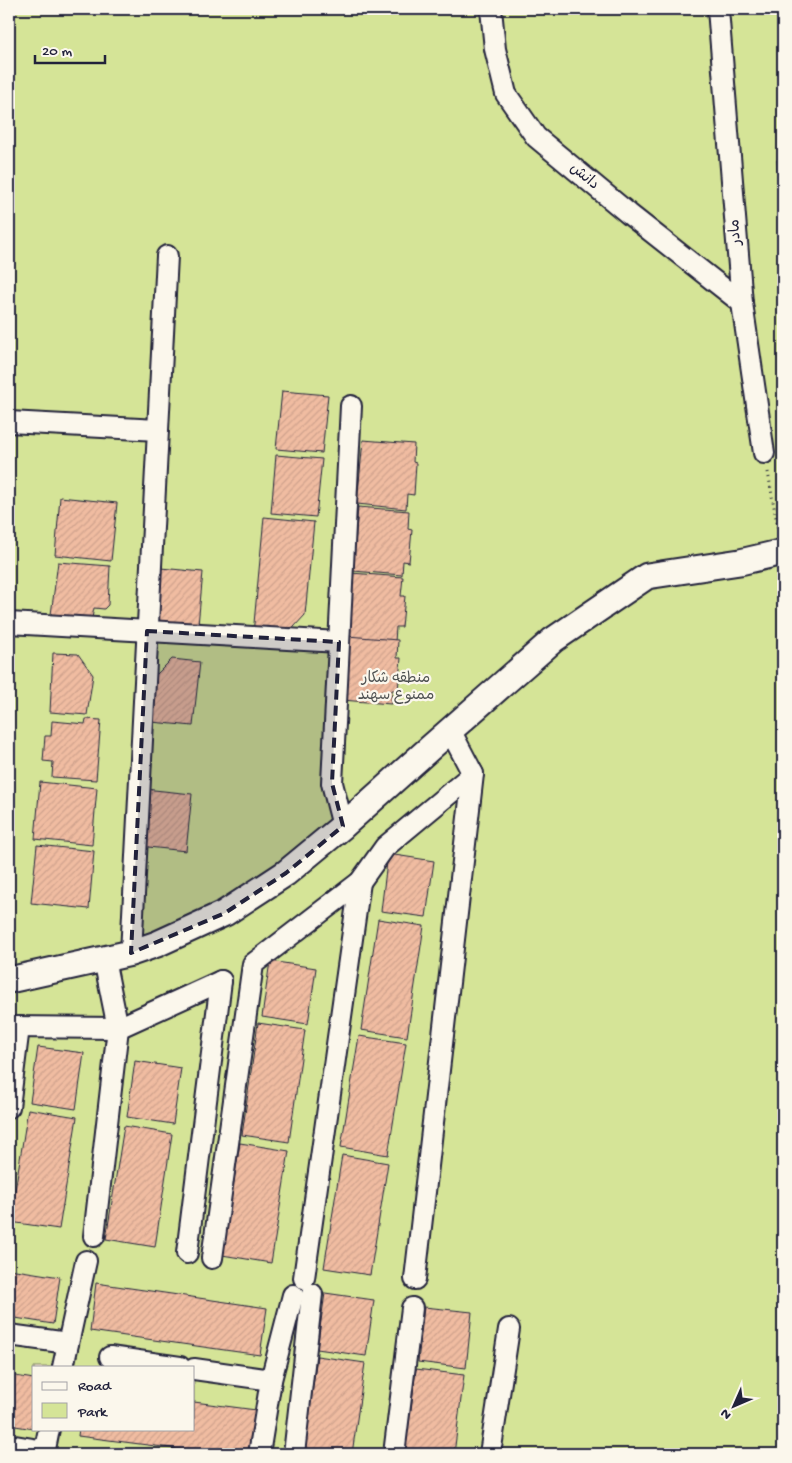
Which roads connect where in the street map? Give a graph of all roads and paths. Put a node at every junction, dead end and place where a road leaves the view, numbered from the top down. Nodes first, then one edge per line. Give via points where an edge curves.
1 (491, 9) edge
2 (718, 9) edge
3 (167, 256) dead end
4 (742, 303) junction
5 (351, 406) dead end
6 (9, 422) edge
7 (158, 430) junction
8 (764, 454) joint
9 (783, 552) edge
10 (9, 623) edge
11 (147, 631) junction
12 (339, 642) junction
13 (450, 730) junction
14 (473, 774) junction
15 (344, 826) junction
16 (360, 882) junction
17 (130, 953) junction
18 (104, 959) junction
19 (9, 980) edge
20 (14, 1027) edge
21 (118, 1028) junction
22 (9, 1107) edge
23 (94, 1236) dead end
24 (187, 1253) dead end
25 (212, 1258) dead end
26 (86, 1261) dead end
27 (415, 1279) dead end
28 (303, 1289) junction
29 (412, 1308) dead end
30 (509, 1329) dead end
31 (9, 1335) edge
32 (68, 1343) junction
33 (110, 1357) dead end
34 (63, 1366) edge
35 (173, 1366) edge
36 (195, 1369) edge
37 (272, 1380) junction
38 (50, 1430) edge
39 (9, 1445) edge
40 (44, 1453) edge
41 (259, 1454) edge
42 (294, 1454) edge
43 (394, 1454) edge
44 (490, 1454) edge

1 - 4 street, دانش via 495,50 506,94 536,137
2 - 4 street, مادر
3 - 7 street
4 - 8 street, مادر
5 - 12 street
6 - 7 street
7 - 11 street
8 - 9 path
9 - 13 street via 647,576 553,640
10 - 11 street
11 - 12 street
11 - 17 street
12 - 15 street via 332,783
13 - 14 street
13 - 15 street
14 - 16 street via 385,847
14 - 27 street
15 - 17 street via 286,873 225,913
16 - 25 street via 253,964
16 - 28 street
17 - 18 street
18 - 19 street
18 - 21 street
20 - 21 street
20 - 22 street
21 - 23 street
21 - 24 street via 221,981
26 - 32 street
28 - 37 street
28 - 42 street
29 - 43 street
30 - 44 street
31 - 32 street
32 - 34 street
33 - 35 street
36 - 37 street
37 - 41 street
38 - 40 street
39 - 40 street

